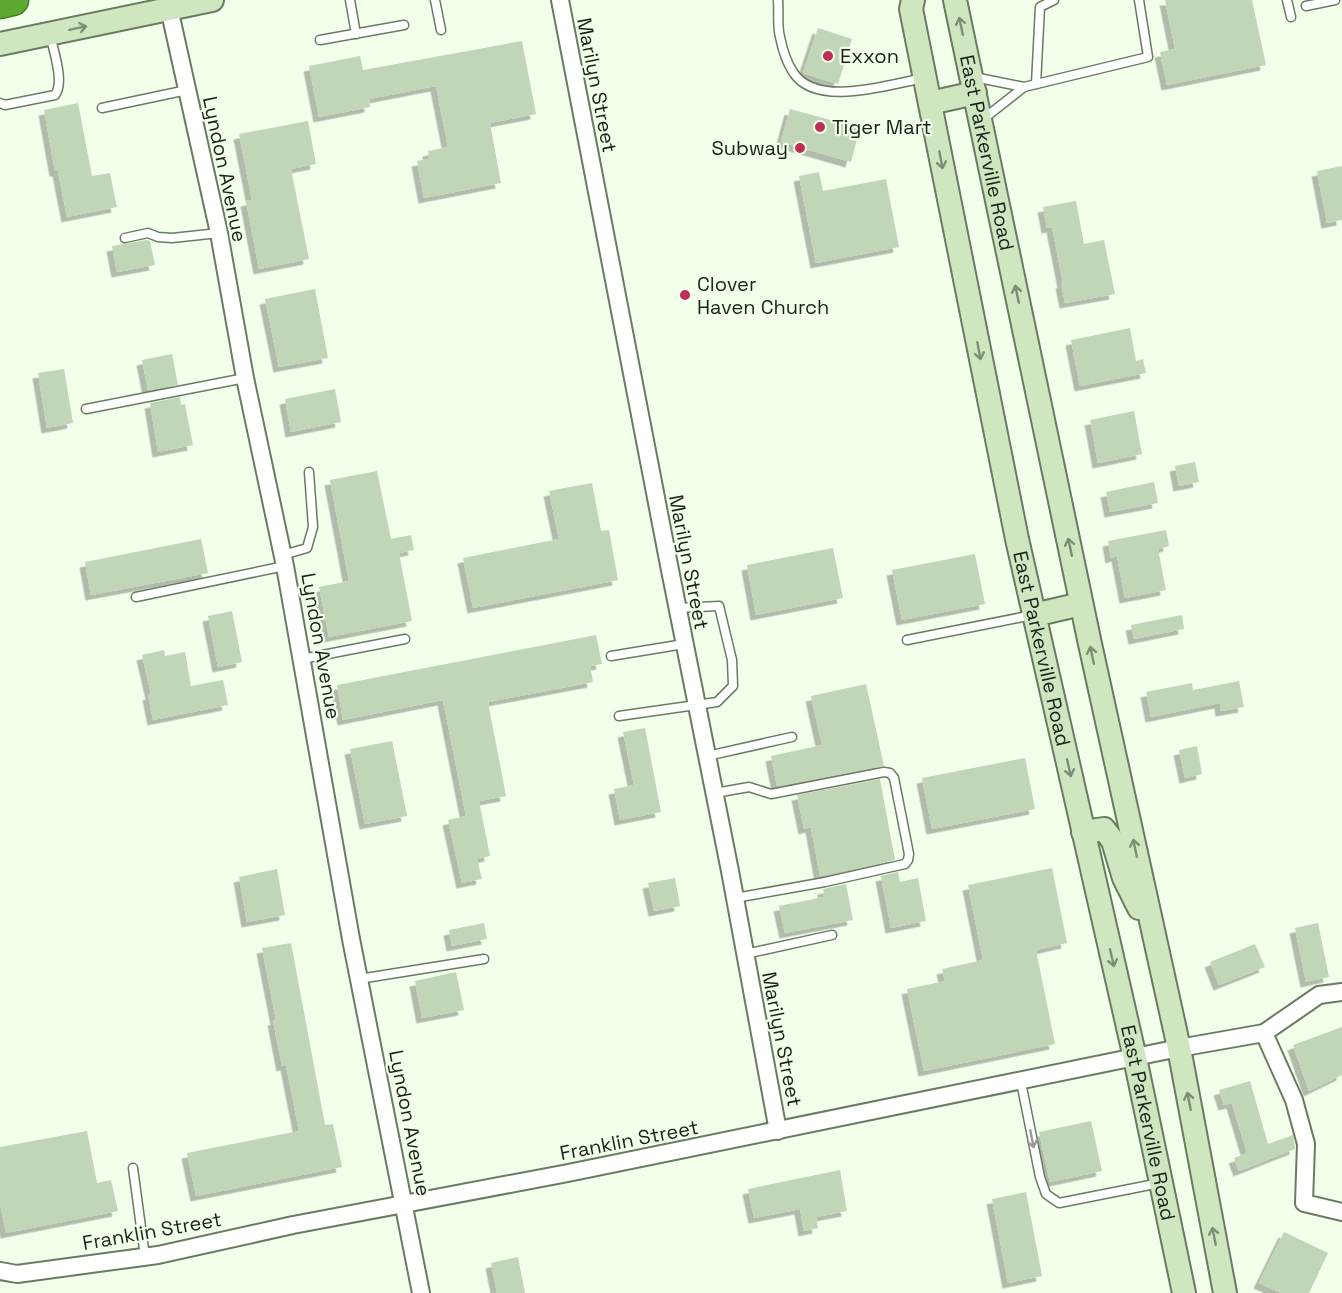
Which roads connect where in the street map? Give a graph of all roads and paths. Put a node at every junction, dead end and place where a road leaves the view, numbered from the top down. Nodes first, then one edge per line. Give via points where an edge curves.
1 (13, 0) edge
2 (212, 0) edge
3 (350, 0) edge
4 (435, 0) edge
5 (560, 0) edge
6 (778, 0) edge
7 (913, 0) edge
8 (955, 0) edge
9 (1054, 0) edge
10 (1138, 0) edge
11 (1287, 0) edge
12 (1335, 0) edge
13 (0, 3) edge
14 (1306, 6) dead end
15 (169, 8) junction
16 (1291, 17) dead end
17 (404, 25) dead end
18 (441, 30) dead end
19 (356, 33) junction
20 (50, 34) junction
21 (320, 40) dead end
22 (0, 44) edge
23 (924, 78) junction
24 (1036, 84) junction
25 (974, 85) junction
26 (1024, 87) junction
27 (187, 90) junction
28 (0, 103) edge
29 (930, 103) junction
30 (102, 108) dead end
31 (981, 120) junction
32 (219, 233) junction
33 (125, 238) dead end
34 (245, 378) junction
35 (86, 409) dead end
36 (309, 472) dead end
37 (284, 561) junction
38 (136, 597) dead end
39 (1082, 604) junction
40 (677, 608) junction
41 (1034, 615) junction
42 (405, 639) dead end
43 (907, 640) dead end
44 (684, 644) junction
45 (611, 656) dead end
46 (302, 658) junction
47 (697, 705) junction
48 (619, 716) dead end
49 (792, 737) dead end
50 (707, 756) junction
51 (714, 793) junction
52 (1083, 832) junction
53 (735, 898) junction
54 (832, 935) dead end
55 (745, 954) junction
56 (484, 959) dead end
57 (1160, 959) junction
58 (359, 979) junction
59 (1342, 992) edge
60 (1264, 1033) junction
61 (1179, 1048) junction
62 (1135, 1058) junction
63 (1021, 1082) junction
64 (778, 1131) junction
65 (133, 1168) dead end
66 (1161, 1183) junction
67 (404, 1204) junction
68 (1342, 1212) edge
69 (145, 1257) junction
70 (0, 1271) edge
71 (421, 1293) edge
72 (1184, 1293) edge
73 (1225, 1293) edge

1 - 13 highway
2 - 15 main road
3 - 19 lane
4 - 18 lane
5 - 40 street, Marilyn Street
6 - 23 lane via 779,35 793,73 807,84 833,93 858,92
7 - 23 main road, East Parkerville Road via 911,9
25 -> 8 main road, East Parkerville Road
9 - 24 lane via 1040,7
10 - 24 lane via 1148,57
11 - 16 lane
12 - 14 lane
20 -> 15 main road
15 - 27 street, Lyndon Avenue
17 - 19 lane
19 - 21 lane
20 - 22 main road
20 - 28 lane via 60,86 55,95
23 - 29 main road, East Parkerville Road
24 - 26 lane
25 - 26 lane
25 - 29 main road
25 - 31 main road, East Parkerville Road
26 - 31 lane
27 - 30 lane
27 - 32 street, Lyndon Avenue
29 -> 41 main road, East Parkerville Road
39 -> 31 main road, East Parkerville Road
32 - 33 lane via 172,238 148,233
32 - 34 street, Lyndon Avenue
34 - 35 lane
34 - 37 street, Lyndon Avenue
36 - 37 lane via 313,527 307,548
37 - 38 lane
37 - 46 street, Lyndon Avenue
39 - 41 main road
57 -> 39 main road, East Parkerville Road
40 - 44 street, Marilyn Street
40 - 47 lane via 719,606 732,660 733,686 717,702
41 - 43 lane
41 -> 52 main road, East Parkerville Road
42 - 46 lane
44 - 45 lane
44 - 47 street, Marilyn Street
46 - 58 street, Lyndon Avenue
47 - 48 lane
47 - 50 street, Marilyn Street
49 - 50 lane
50 - 51 street, Marilyn Street
51 - 53 street, Marilyn Street
51 - 53 lane via 749,787 771,794 884,772 894,778 909,854 905,864
52 - 57 main road via 1104,829 1113,841 1124,878
52 -> 62 main road, East Parkerville Road
53 - 55 street, Marilyn Street
54 - 55 lane
55 - 64 street, Marilyn Street
56 - 58 lane
57 - 61 main road, East Parkerville Road
58 - 67 street, Lyndon Avenue
59 - 60 street via 1319,994
60 - 61 street, Franklin Street
60 - 68 street via 1294,1100 1306,1144 1304,1203
61 - 62 street, Franklin Street
73 -> 61 main road, East Parkerville Road
62 - 63 street, Franklin Street
62 - 66 main road, East Parkerville Road
63 - 64 street, Franklin Street
63 -> 66 lane via 1046,1194 1059,1203
64 - 67 street, Franklin Street
65 - 69 lane
66 - 72 main road, East Parkerville Road
67 - 69 street, Franklin Street
67 - 71 street, Lyndon Avenue
69 - 70 street, Franklin Street via 17,1274

